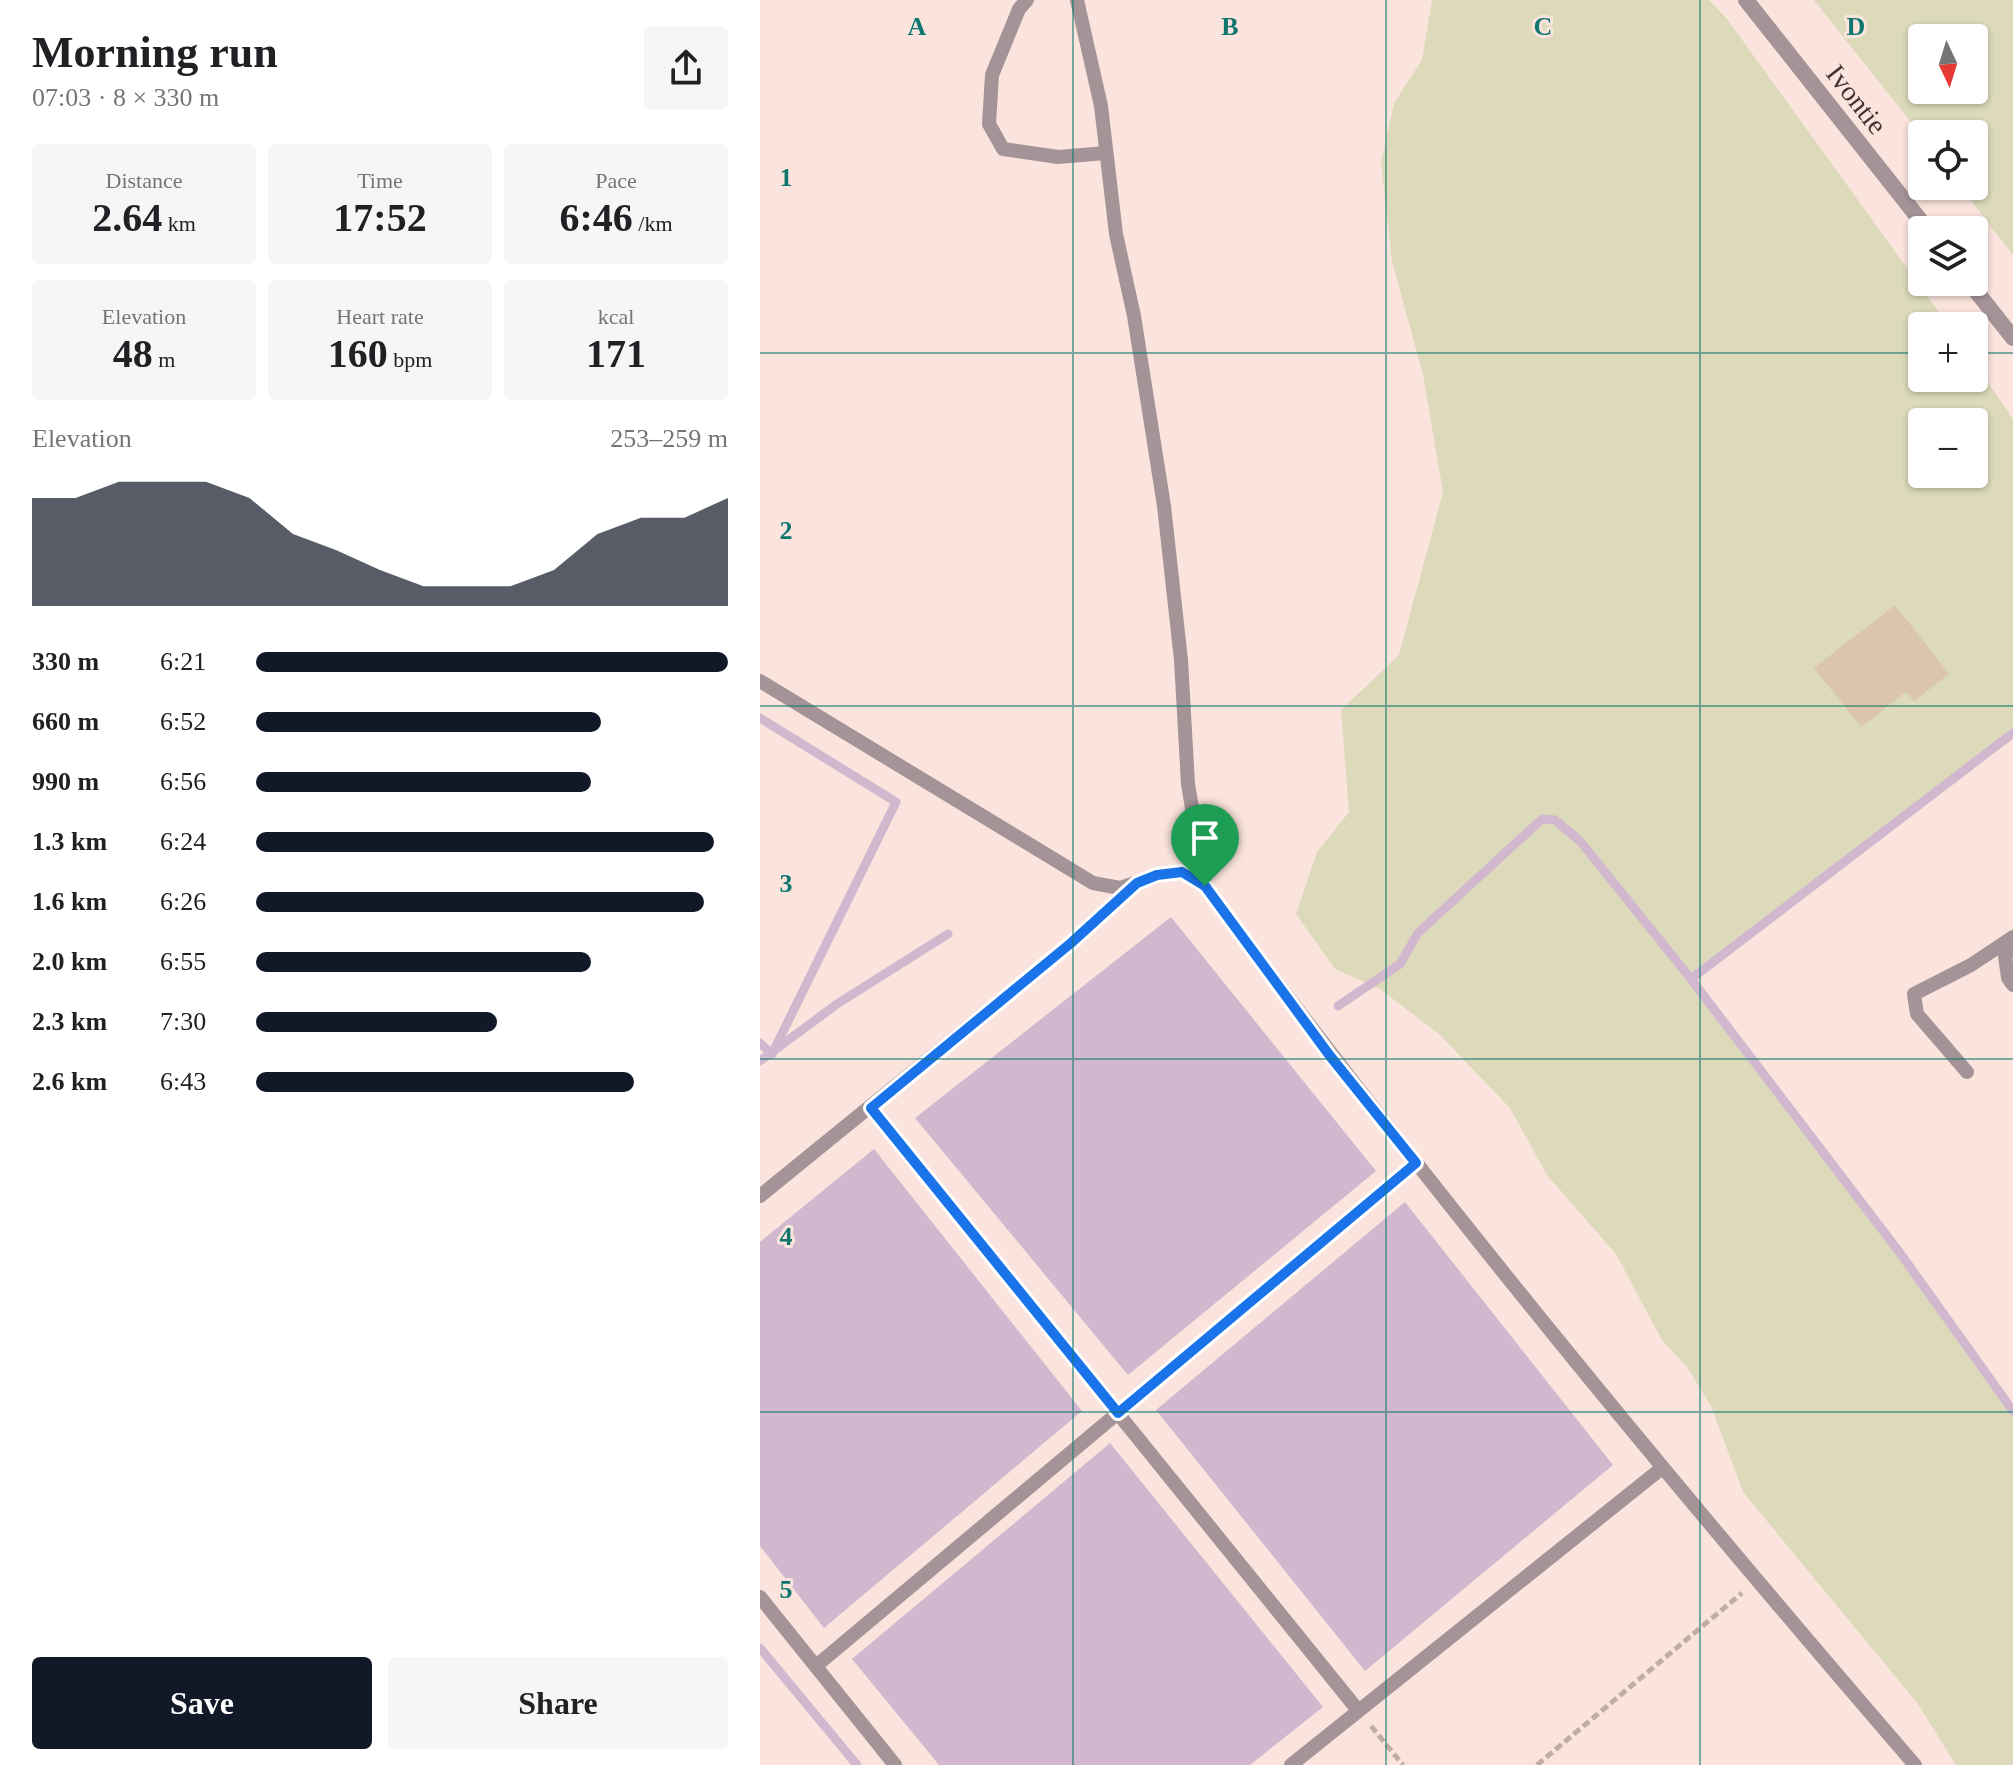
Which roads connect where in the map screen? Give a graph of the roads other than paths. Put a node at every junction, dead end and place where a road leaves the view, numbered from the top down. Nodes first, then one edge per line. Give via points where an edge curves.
1 (1027, 0) edge
2 (1077, 0) edge
3 (1746, 0) edge
4 (1106, 153) junction
5 (1917, 216) edge
6 (1980, 296) edge
7 (2013, 338) edge
8 (760, 681) edge
9 (1137, 883) junction
10 (1205, 886) junction
11 (2013, 937) edge
12 (2013, 947) edge
13 (2013, 985) edge
14 (1967, 1072) dead end
15 (871, 1108) junction
16 (1416, 1163) junction
17 (760, 1196) edge
18 (1118, 1413) junction
19 (1662, 1468) junction
20 (760, 1597) edge
21 (816, 1666) junction
22 (1357, 1709) junction
23 (895, 1765) edge
24 (1291, 1765) edge
25 (1915, 1765) edge

1 - 4 lane via 992,75 989,124 1003,149 1058,157
2 - 4 lane
3 - 5 street, Ivontie
4 - 10 lane via 1164,506 1188,784
6 - 7 street
8 - 9 lane via 1071,873 1120,888
9 - 10 lane via 1182,872
9 - 15 lane
10 - 16 lane
11 - 14 lane via 1914,994 1917,1014
12 - 13 lane via 2005,956
15 - 17 lane
15 - 18 lane
16 - 18 lane
16 - 19 lane
18 - 21 lane
18 - 22 lane
19 - 22 lane
19 - 25 lane
20 - 21 lane
21 - 23 lane
22 - 24 lane

